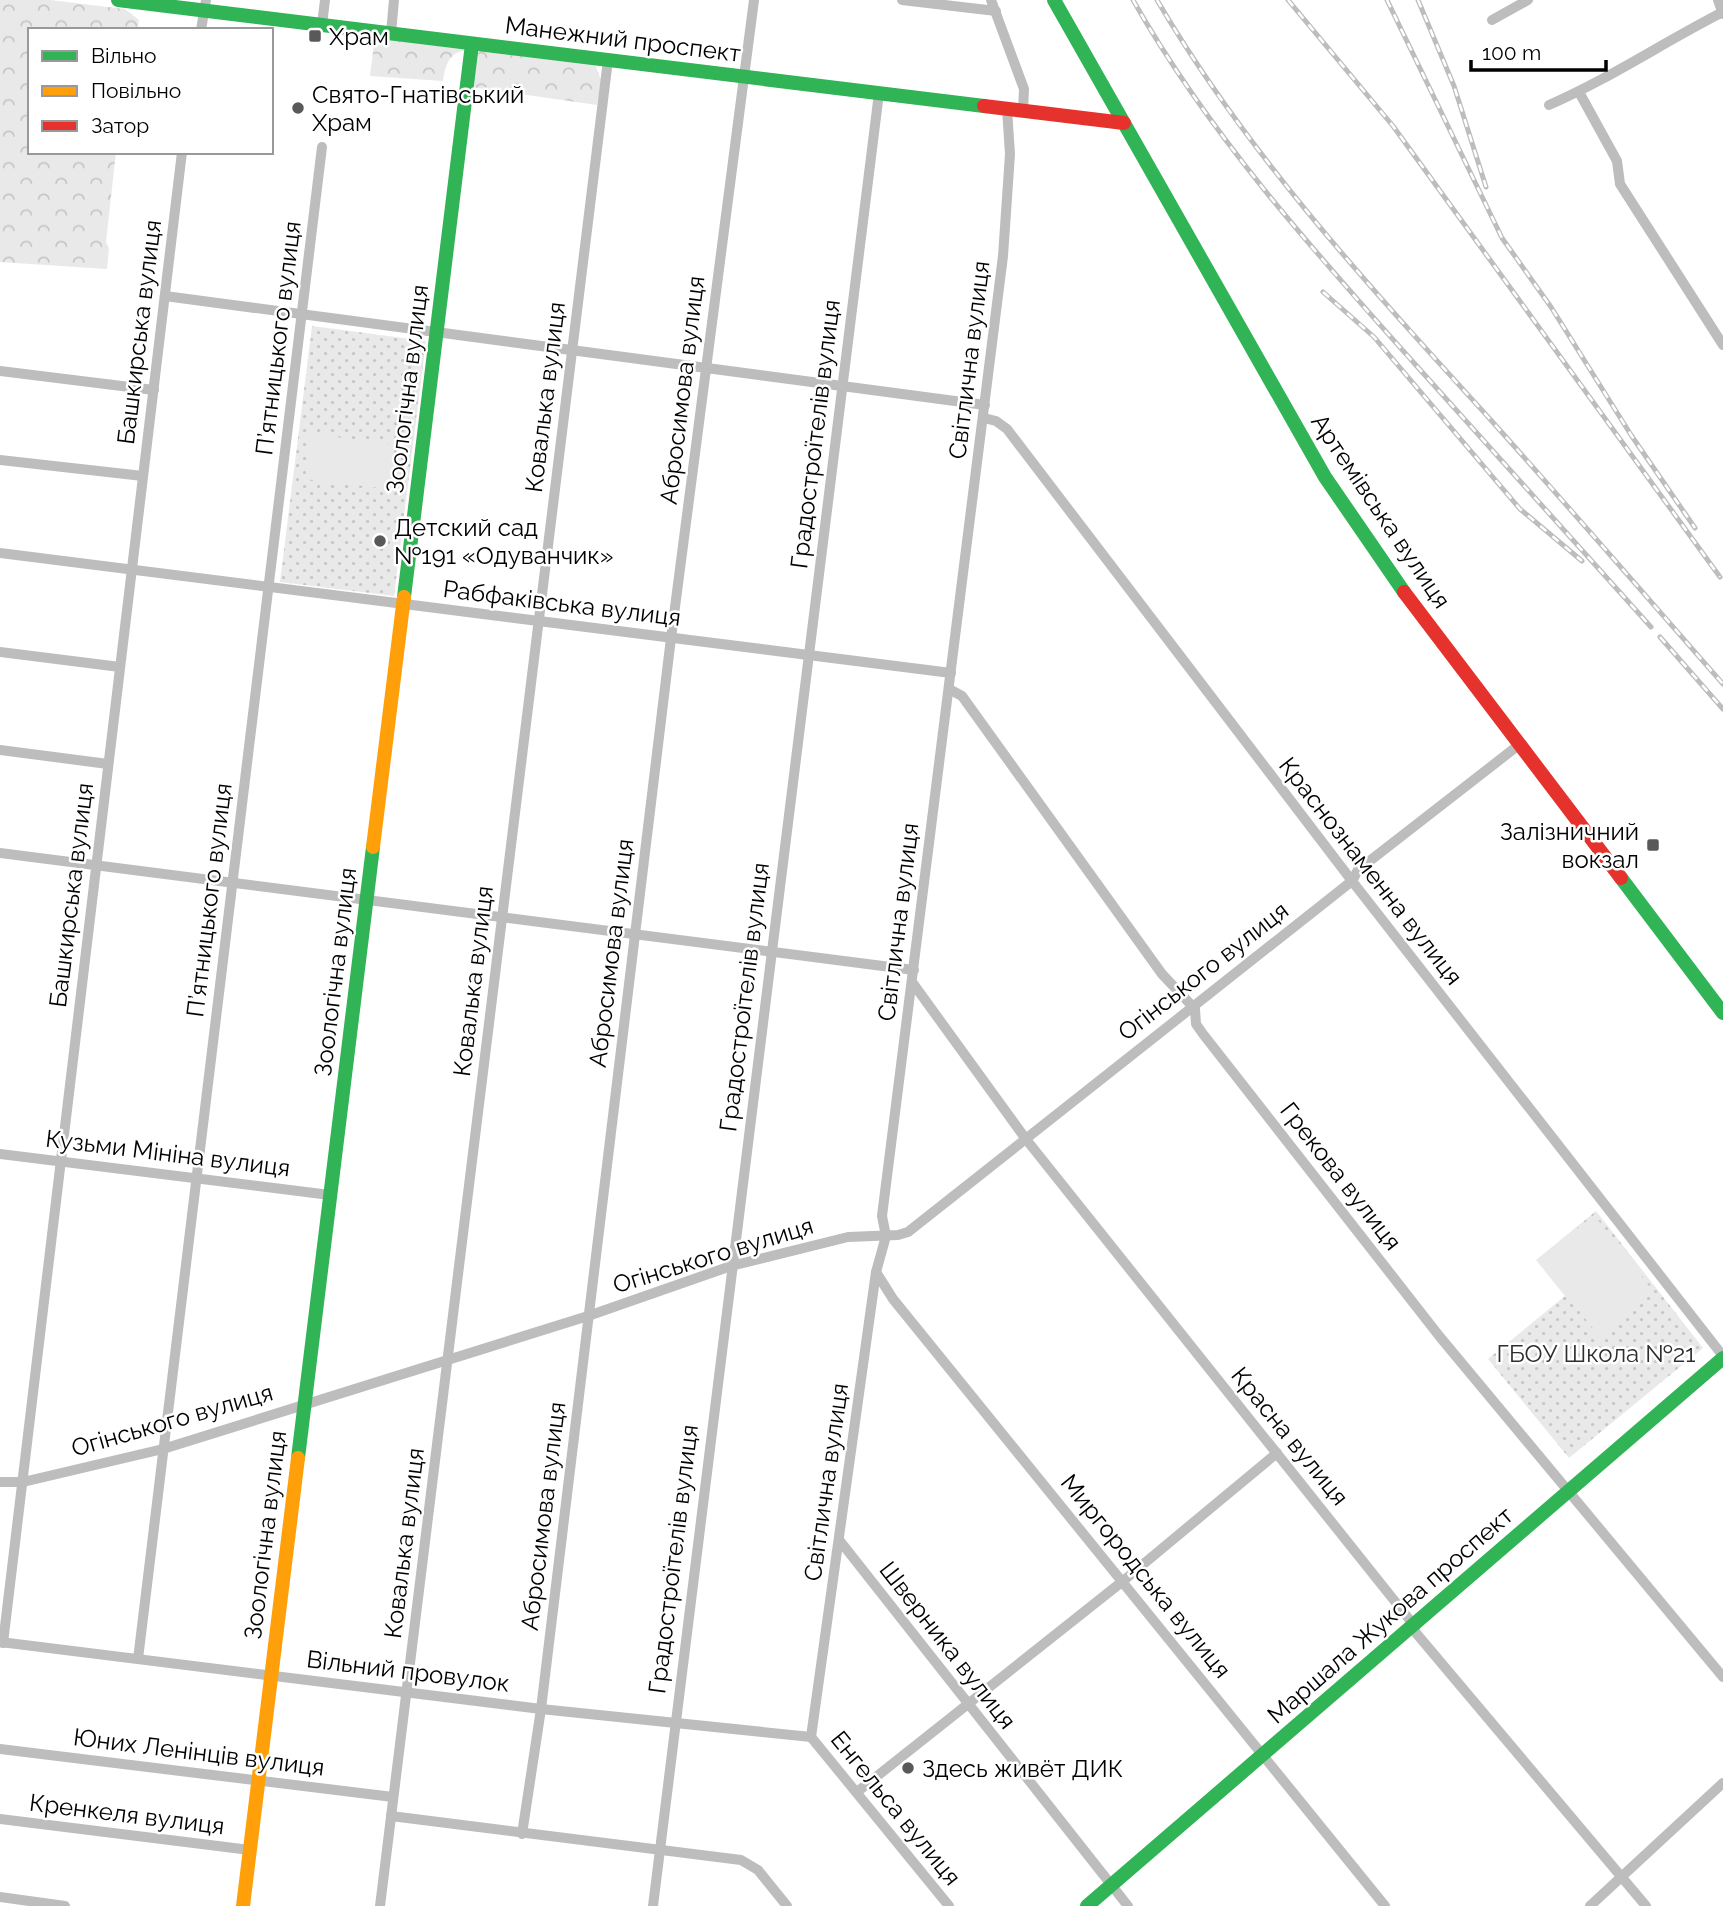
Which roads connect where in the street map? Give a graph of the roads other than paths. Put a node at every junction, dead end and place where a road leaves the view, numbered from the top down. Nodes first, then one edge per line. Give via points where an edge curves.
1 (118, 0) edge
2 (325, 0) edge
3 (394, 0) edge
4 (754, 0) edge
5 (902, 0) edge
6 (991, 0) edge
7 (1054, 0) edge
8 (1528, 0) edge
9 (1718, 0) edge
10 (206, 6) edge
11 (996, 11) junction
12 (1723, 13) edge
13 (1492, 20) dead end
14 (322, 25) junction
15 (201, 28) edge
16 (391, 33) junction
17 (472, 44) junction
18 (608, 60) junction
19 (744, 77) junction
20 (1579, 92) junction
21 (879, 93) junction
22 (1549, 105) dead end
23 (1007, 108) junction
24 (1023, 110) junction
25 (1124, 123) junction
26 (322, 147) dead end
27 (182, 154) edge
28 (165, 296) junction
29 (302, 314) junction
30 (437, 332) junction
31 (1723, 345) edge
32 (572, 350) junction
33 (706, 368) junction
34 (0, 371) edge
35 (842, 386) junction
36 (154, 390) junction
37 (985, 405) junction
38 (984, 418) junction
39 (0, 460) edge
40 (143, 476) junction
41 (0, 553) edge
42 (131, 570) junction
43 (269, 587) junction
44 (403, 604) junction
45 (538, 621) junction
46 (671, 638) junction
47 (0, 652) edge
48 (808, 655) junction
49 (120, 667) junction
50 (951, 673) junction
51 (949, 690) junction
52 (1520, 744) junction
53 (0, 750) edge
54 (108, 764) junction
55 (0, 853) edge
56 (96, 865) junction
57 (1352, 881) junction
58 (233, 882) junction
59 (367, 900) junction
60 (502, 917) junction
61 (634, 934) junction
62 (771, 951) junction
63 (914, 970) junction
64 (912, 982) junction
65 (1192, 1006) junction
66 (1723, 1013) edge
67 (1025, 1138) junction
68 (0, 1154) edge
69 (60, 1161) junction
70 (195, 1178) junction
71 (330, 1195) junction
72 (886, 1236) junction
73 (731, 1266) junction
74 (876, 1272) junction
75 (588, 1316) junction
76 (1723, 1357) edge
77 (447, 1360) junction
78 (304, 1404) junction
79 (163, 1448) junction
80 (1277, 1453) junction
81 (0, 1482) edge
82 (23, 1482) junction
83 (1569, 1491) junction
84 (840, 1541) junction
85 (1123, 1581) junction
86 (1413, 1626) junction
87 (2, 1643) edge
88 (138, 1659) junction
89 (271, 1676) junction
90 (1723, 1677) edge
91 (406, 1692) junction
92 (968, 1704) junction
93 (541, 1709) junction
94 (673, 1724) junction
95 (811, 1737) junction
96 (0, 1749) edge
97 (1264, 1754) junction
98 (258, 1781) junction
99 (1723, 1783) edge
100 (857, 1792) junction
101 (393, 1797) junction
102 (391, 1816) junction
103 (0, 1819) edge
104 (522, 1834) junction
105 (250, 1850) junction
106 (659, 1851) junction
107 (1622, 1877) junction
108 (1111, 1886) junction
109 (0, 1897) edge
110 (44, 1905) edge
111 (65, 1906) edge
112 (243, 1906) edge
113 (380, 1906) edge
114 (653, 1906) edge
115 (787, 1906) edge
116 (949, 1906) edge
117 (1087, 1906) edge
118 (1128, 1906) edge
119 (1385, 1906) edge
120 (1590, 1906) edge
121 (1646, 1906) edge

1 - 10 street, Манежний проспект
2 - 14 street
3 - 16 street
4 - 19 street, Абросимова вулиця
5 - 11 street
6 - 11 street
7 - 25 street, Артемівська вулиця
8 - 13 street
9 - 12 street
10 - 14 street, Манежний проспект
10 - 15 street
11 - 24 street via 1024,89
12 - 20 street
14 - 16 street, Манежний проспект
16 - 17 street, Манежний проспект
17 - 18 street, Манежний проспект
17 - 30 street, Зоологічна вулиця
18 - 19 street, Манежний проспект
18 - 32 street, Ковалька вулиця
19 - 21 street, Манежний проспект
19 - 33 street, Абросимова вулиця
20 - 22 street
20 - 31 street via 1617,161 1620,184
21 - 23 street, Манежний проспект
21 - 35 street, Градостроїтелiв вулиця
23 - 24 street, Манежний проспект
23 - 37 street, Світлична вулиця via 1010,154 1003,256
24 - 25 street, Манежний проспект
25 - 52 street, Артемівська вулиця via 1325,477 1399,585
26 - 29 street, П’ятницького вулиця
27 - 28 street, Башкирська вулиця
28 - 29 street
28 - 36 street, Башкирська вулиця
29 - 30 street
29 - 43 street, П’ятницького вулиця
30 - 32 street
30 - 44 street, Зоологічна вулиця
32 - 33 street
32 - 45 street, Ковалька вулиця
33 - 35 street
33 - 46 street, Абросимова вулиця
34 - 36 street
35 - 37 street
35 - 48 street, Градостроїтелiв вулиця
36 - 40 street, Башкирська вулиця
37 - 38 street, Світлична вулиця
38 - 50 street, Світлична вулиця
38 - 57 street, Краснознаменна вулиця via 1007,429
39 - 40 street
40 - 42 street, Башкирська вулиця
41 - 42 street, Рабфаківська вулиця
42 - 43 street, Рабфаківська вулиця
42 - 49 street, Башкирська вулиця
43 - 44 street, Рабфаківська вулиця
43 - 58 street, П’ятницького вулиця
44 - 45 street, Рабфаківська вулиця
44 - 59 street, Зоологічна вулиця
45 - 46 street, Рабфаківська вулиця
45 - 60 street, Ковалька вулиця
46 - 48 street, Рабфаківська вулиця
46 - 61 street, Абросимова вулиця
47 - 49 street
48 - 50 street, Рабфаківська вулиця
48 - 62 street, Градостроїтелiв вулиця
49 - 54 street, Башкирська вулиця
50 - 51 street, Світлична вулиця
51 - 63 street, Світлична вулиця
51 - 65 street, Грекова вулиця via 962,696 1162,974
52 - 57 street, Огінського вулиця via 1358,870
52 - 66 street, Артемівська вулиця
53 - 54 street
54 - 56 street, Башкирська вулиця
55 - 56 street
56 - 58 street
56 - 69 street, Башкирська вулиця
57 - 65 street, Огінського вулиця
57 - 76 street, Краснознаменна вулиця
58 - 59 street
58 - 70 street, П’ятницького вулиця
59 - 60 street
59 - 71 street, Зоологічна вулиця
60 - 61 street
60 - 77 street, Ковалька вулиця
61 - 62 street
61 - 75 street, Абросимова вулиця
62 - 63 street
62 - 73 street, Градостроїтелiв вулиця
63 - 64 street, Світлична вулиця
64 - 67 street, Красна вулиця
64 - 72 street, Світлична вулиця via 882,1216
65 - 67 street, Огінського вулиця
65 - 83 street, Грекова вулиця via 1203,1034 1440,1337
67 - 72 street, Огінського вулиця via 908,1232
67 - 80 street, Красна вулиця
68 - 69 street, Кузьми Мініна вулиця
69 - 70 street, Кузьми Мініна вулиця
69 - 82 street, Башкирська вулиця
70 - 71 street, Кузьми Мініна вулиця
70 - 79 street, П’ятницького вулиця
71 - 78 street, Зоологічна вулиця
72 - 73 street, Огінського вулиця via 848,1237
72 - 74 street, Світлична вулиця
73 - 75 street, Огінського вулиця
73 - 94 street, Градостроїтелiв вулиця
74 - 84 street, Світлична вулиця
74 - 85 street, Миргородська вулиця via 893,1299
75 - 77 street, Огінського вулиця
75 - 93 street, Абросимова вулиця
76 - 83 street, Маршала Жукова проспект
77 - 78 street, Огінського вулиця
77 - 91 street, Ковалька вулиця
78 - 79 street, Огінського вулиця
78 - 89 street, Зоологічна вулиця
79 - 82 street, Огінського вулиця
79 - 88 street, П’ятницького вулиця
80 - 85 street
80 - 86 street, Красна вулиця
81 - 82 street, Огінського вулиця
82 - 87 street, Башкирська вулиця
83 - 86 street, Маршала Жукова проспект
83 - 90 street, Грекова вулиця
84 - 92 street, Шверника вулиця
84 - 95 street, Світлична вулиця
85 - 92 street
85 - 97 street, Миргородська вулиця
86 - 97 street, Маршала Жукова проспект
86 - 107 street, Красна вулиця
87 - 88 street, Вільний провулок
88 - 89 street, Вільний провулок
89 - 91 street, Вільний провулок
89 - 98 street, Зоологічна вулиця
91 - 93 street, Вільний провулок
91 - 101 street, Ковалька вулиця
92 - 100 street
92 - 108 street, Шверника вулиця
93 - 94 street, Вільний провулок
93 - 104 street, Абросимова вулиця
94 - 95 street, Вільний провулок
94 - 106 street, Градостроїтелiв вулиця
95 - 100 street, Енгельса вулиця
96 - 98 street, Юних Ленінців вулиця
97 - 108 street, Маршала Жукова проспект
97 - 119 street, Миргородська вулиця
98 - 101 street, Юних Ленінців вулиця
98 - 105 street, Зоологічна вулиця
99 - 107 street
100 - 116 street, Енгельса вулиця
101 - 102 street, Ковалька вулиця
102 - 104 street
102 - 113 street, Ковалька вулиця
103 - 105 street, Кренкеля вулиця
104 - 106 street
105 - 112 street, Зоологічна вулиця
106 - 114 street, Градостроїтелiв вулиця
106 - 115 street via 751,1864
107 - 120 street
107 - 121 street, Красна вулиця
108 - 117 street, Маршала Жукова проспект
108 - 118 street, Шверника вулиця
109 - 110 street
110 - 111 street

